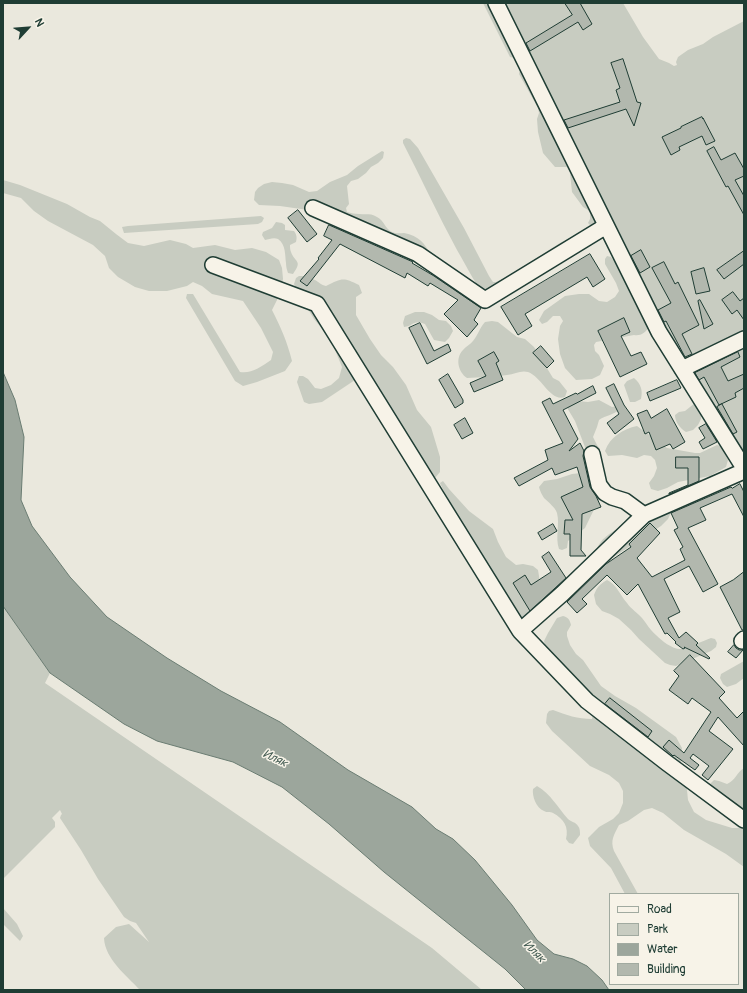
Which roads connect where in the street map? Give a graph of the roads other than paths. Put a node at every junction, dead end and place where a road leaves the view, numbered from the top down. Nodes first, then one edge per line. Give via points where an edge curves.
1 (496, 3) edge
2 (313, 208) dead end
3 (606, 226) junction
4 (213, 265) dead end
5 (744, 340) edge
6 (682, 369) junction
7 (592, 454) dead end
8 (744, 468) edge
9 (744, 471) edge
10 (644, 515) junction
11 (520, 631) junction
12 (744, 820) edge

1 - 3 street
2 - 3 street via 418,254 485,300
3 - 6 street via 659,332
4 - 11 street via 317,304
5 - 6 street
6 - 8 street
7 - 10 street via 599,485 605,493 625,501
9 - 10 street
10 - 11 street
11 - 12 street via 587,701

